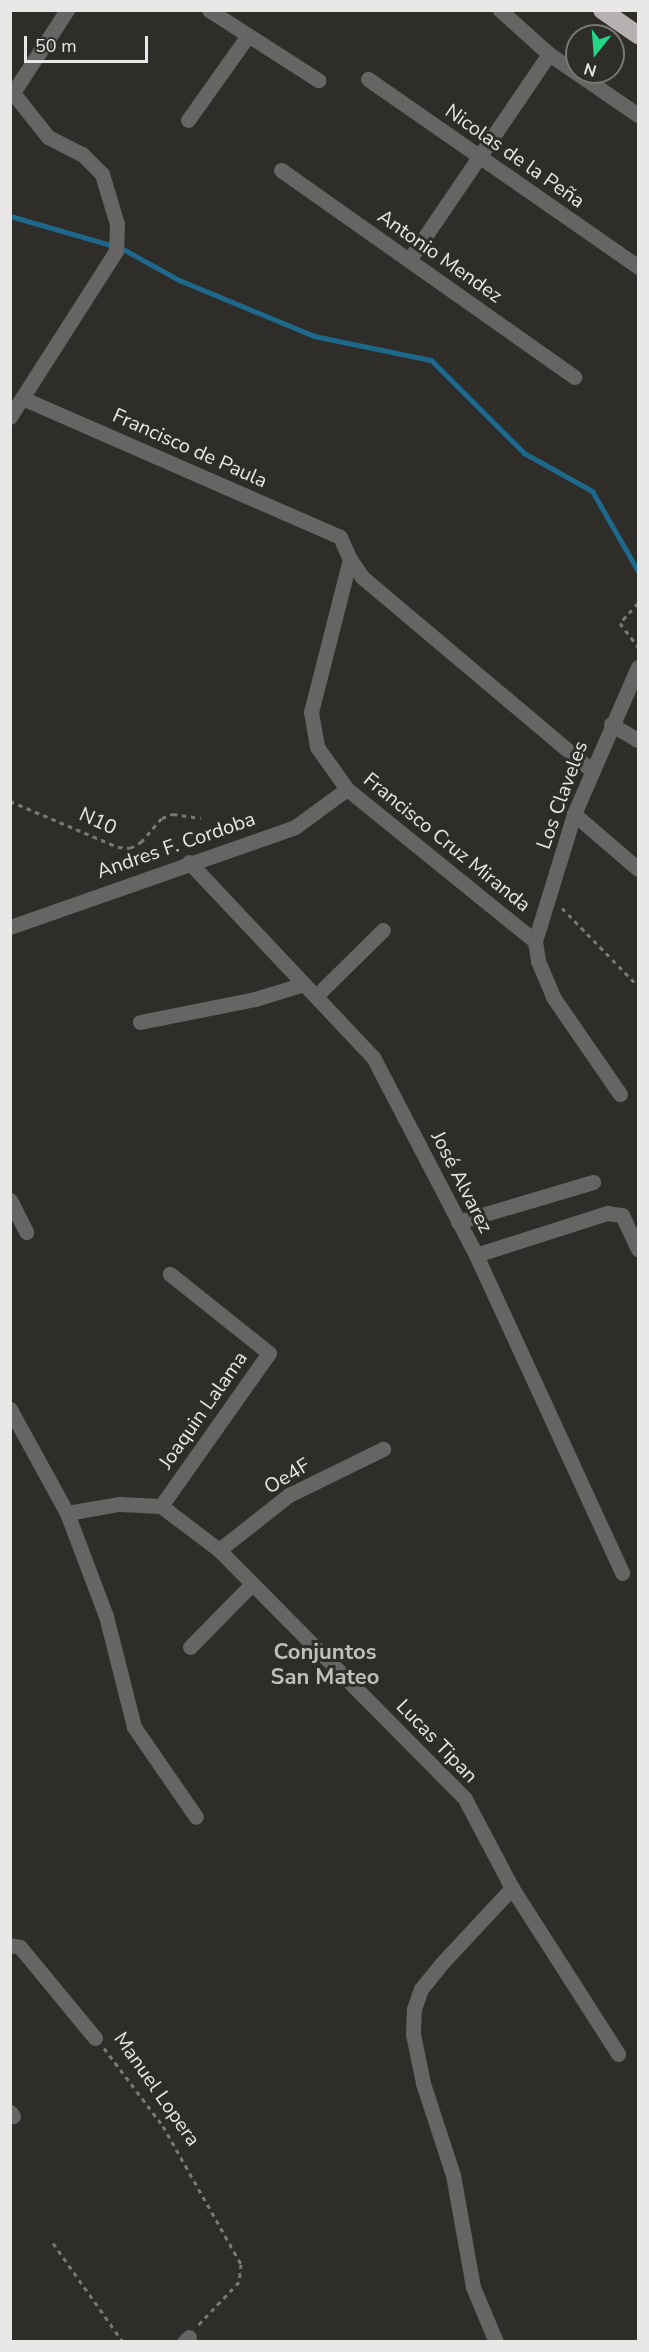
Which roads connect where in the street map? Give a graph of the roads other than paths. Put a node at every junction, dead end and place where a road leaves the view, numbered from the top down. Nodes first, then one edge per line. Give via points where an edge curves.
1 (67, 10) edge
2 (208, 10) edge
3 (500, 10) edge
4 (602, 10) edge
5 (639, 35) edge
6 (247, 37) junction
7 (549, 54) junction
8 (318, 80) dead end
9 (368, 80) dead end
10 (12, 90) edge
11 (639, 116) edge
12 (188, 120) dead end
13 (479, 156) junction
14 (281, 170) dead end
15 (409, 260) junction
16 (639, 267) edge
17 (574, 377) dead end
18 (22, 398) junction
19 (10, 417) edge
20 (350, 559) junction
21 (639, 667) edge
22 (611, 724) junction
23 (639, 740) edge
24 (591, 770) junction
25 (347, 789) junction
26 (574, 814) junction
27 (189, 862) junction
28 (639, 869) edge
29 (10, 927) edge
30 (383, 930) dead end
31 (535, 941) junction
32 (304, 984) junction
33 (316, 996) junction
34 (140, 1022) dead end
35 (620, 1094) dead end
36 (592, 1182) dead end
37 (10, 1200) edge
38 (458, 1222) junction
39 (26, 1232) dead end
40 (639, 1249) edge
41 (476, 1256) junction
42 (170, 1274) dead end
43 (10, 1409) edge
44 (383, 1449) dead end
45 (161, 1506) junction
46 (67, 1512) junction
47 (219, 1550) junction
48 (622, 1573) dead end
49 (252, 1584) junction
50 (190, 1647) dead end
51 (196, 1817) dead end
52 (512, 1888) junction
53 (11, 1945) edge
54 (95, 2038) road end
55 (618, 2054) dead end
56 (496, 2342) edge

1 - 10 street
2 - 6 street
3 - 7 street
4 - 5 highway
6 - 8 street
6 - 12 street
7 - 11 street
7 - 13 street
9 - 13 street, Nicolas de la Peña
10 - 18 street via 48,137 82,154 102,174 117,224 116,251
13 - 15 street
13 - 16 street, Nicolas de la Peña
14 - 15 street, Antonio Mendez
15 - 17 street, Antonio Mendez
18 - 19 street
18 - 20 street, Francisco de Paula via 340,537
20 - 24 street via 362,577
20 - 25 street, Francisco Cruz Miranda via 311,712 317,747
21 - 22 street, Los Claveles
22 - 23 street
22 - 24 street, Los Claveles
24 - 26 street, Los Claveles
25 - 27 street, Andres F. Cordoba via 295,826
25 - 31 street, Francisco Cruz Miranda
26 - 28 street
26 - 31 street, Los Claveles
27 - 29 street, Andres F. Cordoba
27 - 32 street, José Alvarez
30 - 33 street
31 - 35 street, Francisco Cruz Miranda via 538,962 553,997
32 - 33 street, José Alvarez
32 - 34 street via 255,999
33 - 38 street, José Alvarez via 373,1057
36 - 38 street
37 - 39 street
38 - 41 street, José Alvarez
40 - 41 street via 622,1215 607,1212
41 - 48 street, José Alvarez
42 - 45 street, Joaquin Lalama via 269,1353
43 - 46 street
44 - 47 street, Oe4F via 289,1496
45 - 46 street via 119,1504
45 - 47 street, Lucas Tipan
46 - 51 street via 106,1616 134,1727
47 - 49 street, Lucas Tipan
49 - 50 street
49 - 52 street, Lucas Tipan via 465,1799
52 - 55 street, Lucas Tipan
52 - 56 street via 421,1989 414,2009 413,2034 432,2120 452,2169 473,2287
53 - 54 street, Manuel Lopera via 20,1947

